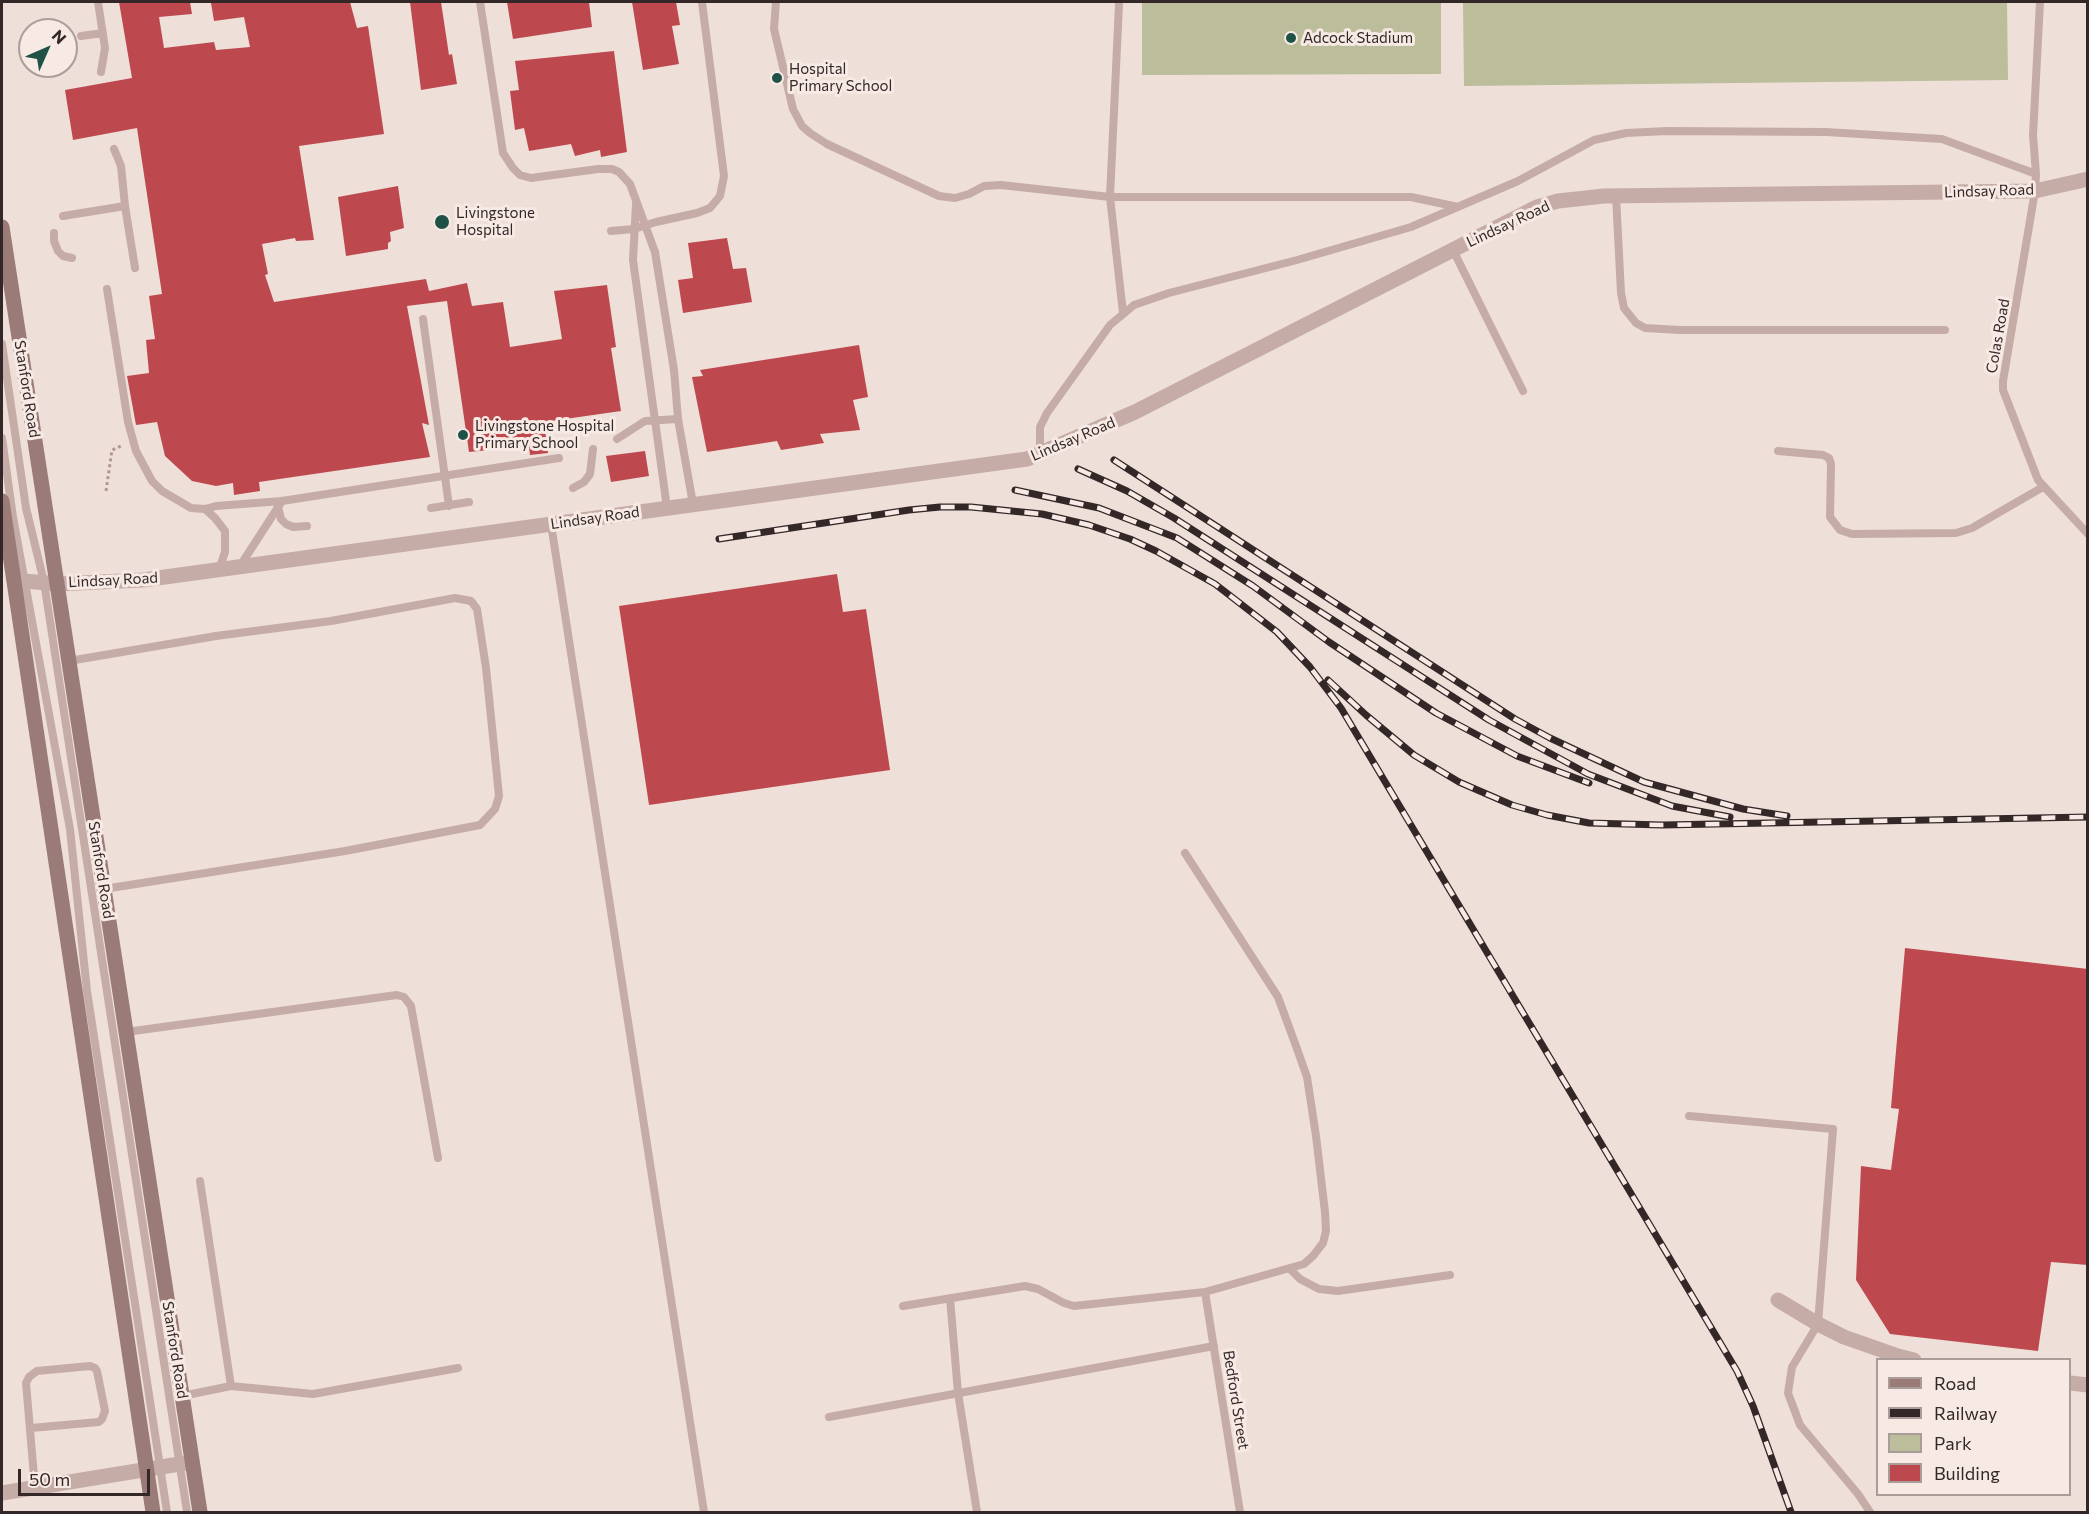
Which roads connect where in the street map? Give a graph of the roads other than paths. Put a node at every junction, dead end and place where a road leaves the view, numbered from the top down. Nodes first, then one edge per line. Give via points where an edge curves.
1 (98, 2) edge
2 (480, 2) edge
3 (702, 2) edge
4 (776, 2) edge
5 (2040, 2) edge
6 (1119, 4) dead end
7 (103, 33) junction
8 (81, 36) dead end
9 (101, 72) dead end
10 (114, 148) dead end
11 (2036, 174) junction
12 (2088, 179) edge
13 (2035, 191) junction
14 (1616, 196) junction
15 (1110, 197) junction
16 (636, 200) junction
17 (125, 206) junction
18 (1458, 207) junction
19 (63, 216) dead end
20 (645, 225) junction
21 (2, 226) edge
22 (634, 229) junction
23 (611, 231) dead end
24 (54, 233) dead end
25 (1453, 250) junction
26 (72, 258) dead end
27 (135, 268) dead end
28 (107, 289) dead end
29 (1123, 313) junction
30 (423, 319) dead end
31 (1945, 330) dead end
32 (2, 344) edge
33 (1523, 391) dead end
34 (678, 419) junction
35 (655, 420) junction
36 (2, 438) edge
37 (617, 439) dead end
38 (593, 449) dead end
39 (1778, 451) dead end
40 (1040, 454) junction
41 (559, 458) dead end
42 (444, 476) junction
43 (573, 488) dead end
44 (2043, 488) junction
45 (2, 501) edge
46 (469, 502) dead end
47 (280, 504) junction
48 (693, 504) junction
49 (449, 506) junction
50 (431, 508) dead end
51 (667, 508) junction
52 (205, 509) junction
53 (551, 524) junction
54 (307, 526) dead end
55 (2088, 534) edge
56 (239, 567) junction
57 (219, 570) junction
58 (14, 580) edge
59 (50, 583) junction
60 (69, 661) junction
61 (1185, 853) dead end
62 (104, 889) junction
63 (126, 1032) junction
64 (1689, 1116) dead end
65 (438, 1158) dead end
66 (201, 1181) dead end
67 (1290, 1269) junction
68 (1450, 1275) dead end
69 (1205, 1292) junction
70 (950, 1299) junction
71 (1778, 1299) dead end
72 (903, 1306) dead end
73 (1818, 1324) junction
74 (1214, 1346) junction
75 (1909, 1358) edge
76 (458, 1368) dead end
77 (2071, 1383) edge
78 (2088, 1385) edge
79 (231, 1386) junction
80 (958, 1393) junction
81 (182, 1396) junction
82 (829, 1417) dead end
83 (30, 1428) junction
84 (186, 1463) junction
85 (154, 1468) junction
86 (35, 1488) junction
87 (2, 1493) edge
88 (153, 1512) edge
89 (167, 1512) edge
90 (187, 1512) edge
91 (200, 1512) edge
92 (704, 1512) edge
93 (976, 1512) edge
94 (1240, 1512) edge
95 (1870, 1512) edge

1 - 7 lane
2 - 16 lane via 502,153 513,168 531,178 612,169 625,177
3 - 20 lane via 723,187 710,208
4 - 15 lane via 774,29 793,109 802,126 827,144 939,196 954,198 984,186 1000,185
5 - 11 lane, Colas Road via 2033,135
6 - 15 lane
7 - 8 lane
7 - 9 lane
10 - 17 lane via 121,166
11 - 13 lane, Colas Road
11 - 18 lane via 1942,139 1826,132 1626,133 1594,140 1518,181
12 - 13 street, Lindsay Road
13 - 14 street, Lindsay Road
13 - 44 lane, Colas Road via 2003,390
14 - 25 street, Lindsay Road via 1537,207
14 - 31 lane via 1624,308 1645,328
15 - 18 lane via 1411,197
15 - 29 lane
16 - 20 lane
16 - 22 lane
17 - 19 lane
17 - 27 lane
18 - 29 lane via 1412,227 1151,298
20 - 22 lane
20 - 34 lane via 655,252 662,292
21 - 59 main road, Stanford Road
22 - 23 lane
22 - 35 lane via 633,260
24 - 26 lane via 58,251
25 - 33 lane
25 - 40 street, Lindsay Road via 1135,412
28 - 52 lane via 128,422 142,464 162,491 191,508
29 - 40 lane via 1110,325 1047,413 1040,427
30 - 42 lane
32 - 59 lane via 26,508
34 - 35 lane
34 - 48 lane
35 - 37 lane via 638,424
35 - 51 lane
36 - 58 lane via 13,518
38 - 43 lane via 588,478
39 - 44 lane via 1829,458 1830,517 1840,530 1852,534 1956,533
40 - 48 street, Lindsay Road via 1007,462
41 - 42 lane
42 - 47 lane
42 - 49 lane
44 - 55 lane, Colas Road
45 - 58 main road
46 - 49 lane
47 - 52 lane
47 - 54 lane via 281,519 286,524
47 - 56 lane
48 - 51 street, Lindsay Road
49 - 50 lane
51 - 53 street, Lindsay Road
52 - 57 lane via 225,531 225,552
53 - 56 street, Lindsay Road
53 - 92 lane
56 - 57 street, Lindsay Road
57 - 59 street, Lindsay Road via 144,580
58 - 59 street, Lindsay Road
58 - 85 main road
59 - 60 main road, Stanford Road
59 - 84 lane
60 - 62 main road, Stanford Road
60 - 62 lane via 455,598 471,601 477,609 499,796 495,809 480,825
61 - 67 lane via 1278,996 1306,1077 1326,1231 1313,1257
62 - 63 main road, Stanford Road
63 - 65 lane via 397,995 411,1006
63 - 81 main road, Stanford Road
64 - 73 lane via 1833,1129
66 - 79 lane
67 - 68 lane via 1319,1289 1338,1291
67 - 69 lane
69 - 70 lane via 1074,1306 1025,1286
69 - 74 lane, Bedford Street
70 - 72 lane
70 - 80 lane
71 - 73 street
73 - 75 street
73 - 95 lane via 1792,1367 1788,1393 1800,1425
74 - 80 lane
74 - 94 lane, Bedford Street
76 - 79 lane via 313,1394
77 - 78 street
79 - 81 lane
80 - 82 lane
80 - 93 lane
81 - 84 main road, Stanford Road
83 - 83 lane via 26,1383 32,1374 90,1366 98,1371 105,1411 99,1422
83 - 86 lane
84 - 85 street
84 - 90 lane
84 - 91 main road, Stanford Road
85 - 86 street
85 - 88 main road
85 - 89 lane
86 - 87 street

